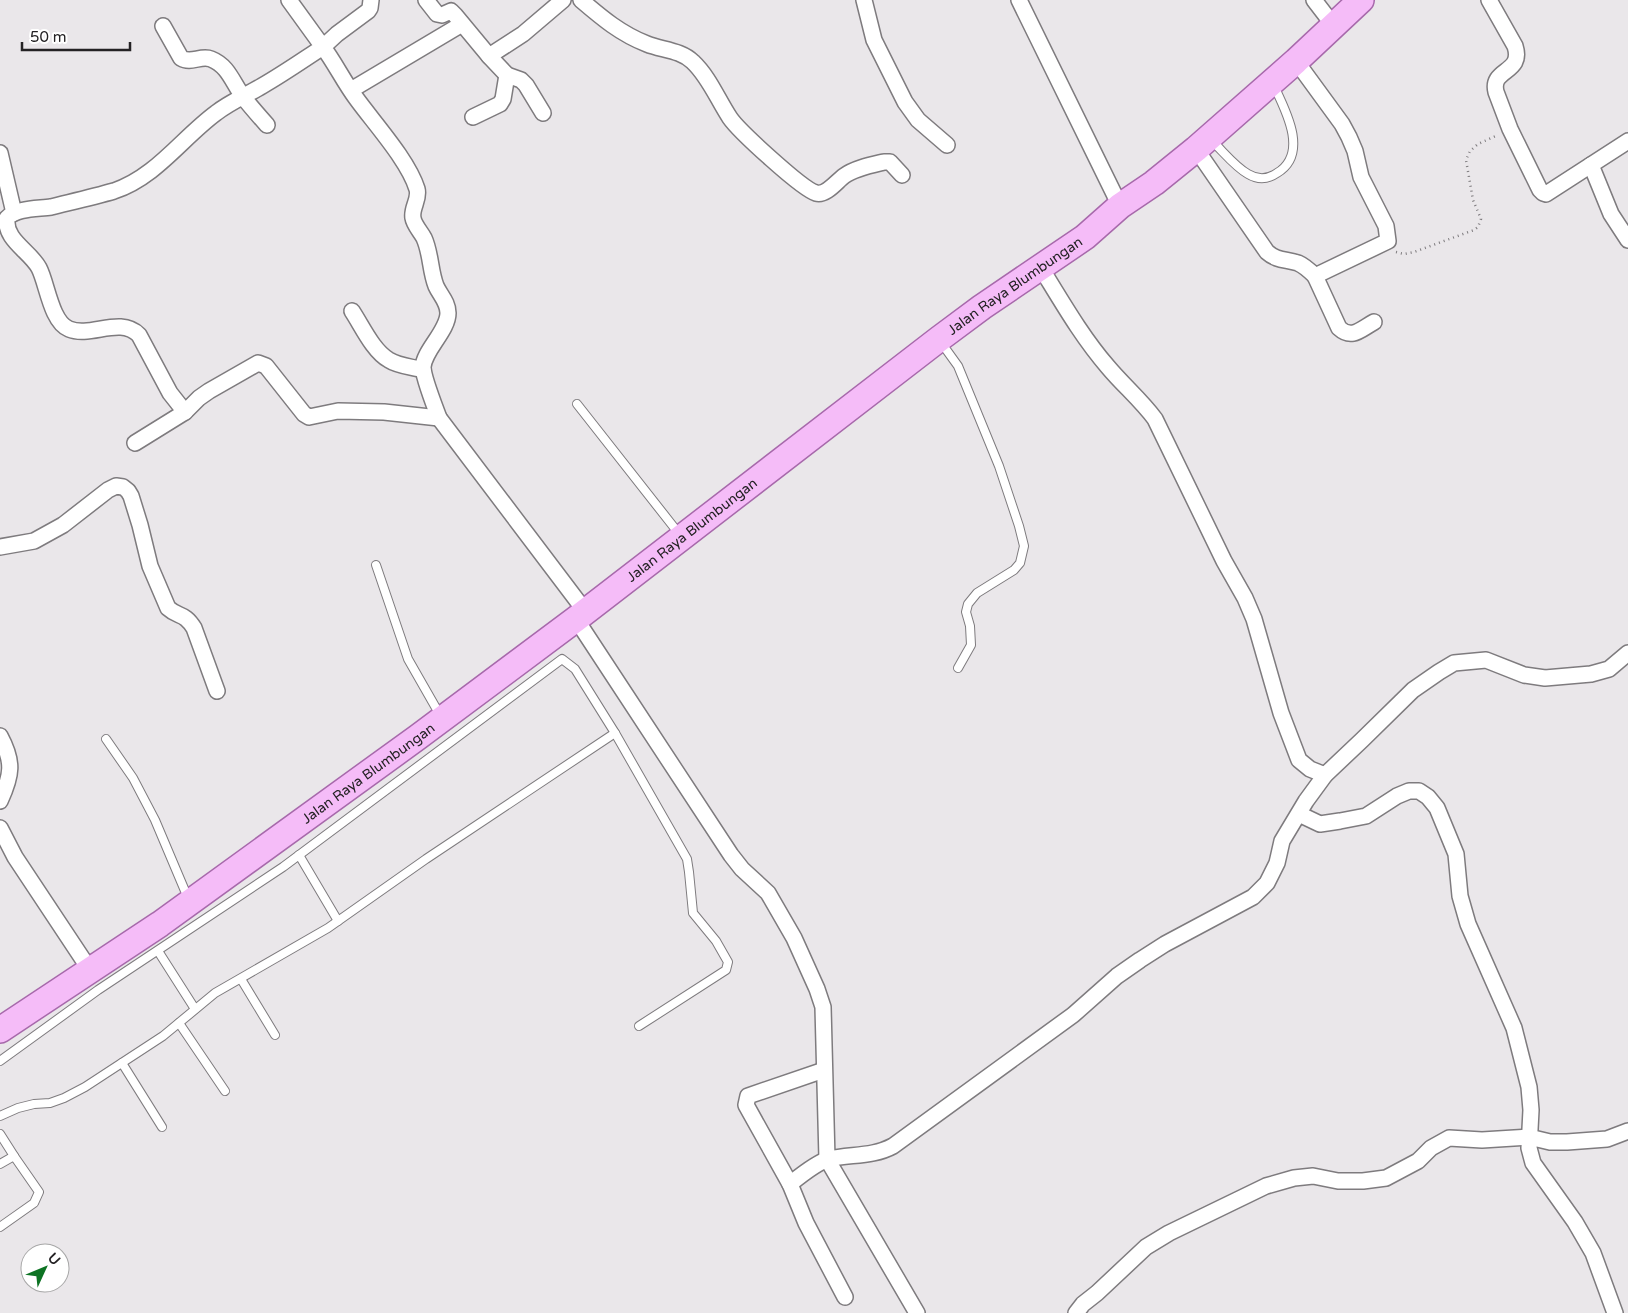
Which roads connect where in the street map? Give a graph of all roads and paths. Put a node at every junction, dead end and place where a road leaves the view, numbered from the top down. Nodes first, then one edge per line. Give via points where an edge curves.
1 (289, 0) edge
2 (371, 0) edge
3 (426, 0) edge
4 (563, 0) edge
5 (581, 0) edge
6 (864, 0) edge
7 (1019, 0) edge
8 (1314, 0) edge
9 (1362, 0) edge
10 (1489, 0) edge
11 (462, 24) junction
12 (163, 26) dead end
13 (1334, 26) junction
14 (323, 47) junction
15 (489, 56) junction
16 (1296, 61) junction
17 (507, 75) junction
18 (1272, 82) junction
19 (351, 90) junction
20 (243, 97) junction
21 (543, 113) dead end
22 (473, 117) dead end
23 (267, 125) dead end
24 (1510, 129) junction
25 (1628, 141) edge
26 (1202, 143) junction
27 (947, 145) dead end
28 (0, 153) edge
29 (1591, 165) junction
30 (902, 175) dead end
31 (1120, 206) junction
32 (14, 213) junction
33 (1628, 240) edge
34 (1388, 241) junction
35 (1041, 268) junction
36 (1315, 276) junction
37 (352, 311) dead end
38 (1374, 322) dead end
39 (939, 339) junction
40 (423, 370) junction
41 (577, 404) dead end
42 (185, 412) junction
43 (439, 418) junction
44 (135, 443) dead end
45 (681, 537) junction
46 (0, 546) edge
47 (376, 565) dead end
48 (581, 615) junction
49 (1628, 654) edge
50 (958, 668) dead end
51 (217, 691) dead end
52 (442, 719) junction
53 (615, 733) junction
54 (0, 736) edge
55 (106, 739) dead end
56 (1325, 775) junction
57 (0, 801) edge
58 (1299, 814) junction
59 (0, 828) edge
60 (299, 855) junction
61 (190, 902) junction
62 (338, 921) junction
63 (158, 951) junction
64 (90, 970) junction
65 (241, 979) junction
66 (196, 1009) junction
67 (179, 1023) junction
68 (2, 1024) edge
69 (639, 1026) dead end
70 (275, 1035) dead end
71 (0, 1061) edge
72 (122, 1063) junction
73 (824, 1070) junction
74 (225, 1091) dead end
75 (0, 1116) edge
76 (162, 1127) dead end
77 (1628, 1131) edge
78 (0, 1134) edge
79 (1529, 1137) junction
80 (14, 1156) junction
81 (827, 1159) junction
82 (0, 1164) edge
83 (790, 1184) junction
84 (0, 1227) edge
85 (845, 1297) dead end
86 (917, 1313) edge
87 (1076, 1313) edge
88 (1615, 1313) edge

1 - 14 street
2 - 14 street via 368,11
3 - 11 street via 438,14 451,11
4 - 15 street via 523,34
5 - 30 street via 610,25 646,44 674,51 692,60 732,120 776,163 817,193 823,193 847,174 884,162 890,162
6 - 27 street via 874,40 905,102 918,120
7 - 31 street
8 - 13 street
9 - 13 main road, Jalan Raya Blumbungan
10 - 24 street via 1517,53 1515,64 1501,75 1494,87
11 - 15 street
11 - 19 street
12 - 20 street via 181,58 212,59 224,67
13 - 16 main road, Jalan Raya Blumbungan
14 - 19 street
14 - 20 street
15 - 17 street
16 - 18 main road, Jalan Raya Blumbungan
16 - 34 street via 1342,124 1355,151 1361,177 1386,226
17 - 21 street via 526,85
17 - 22 street via 500,104
18 - 26 main road, Jalan Raya Blumbungan
18 - 26 lane via 1290,119 1293,142 1293,154 1282,170 1263,179 1249,175
19 - 40 street via 400,156 417,190 413,219 424,236 435,284 448,311 448,319 423,364
20 - 23 street
20 - 32 street via 218,111 149,172 126,186 50,207
24 - 29 street via 1543,194
24 - 34 path via 1478,144 1466,160 1473,200 1481,220 1478,227 1404,254 1393,250
25 - 29 street
26 - 31 main road, Jalan Raya Blumbungan
26 - 36 street via 1267,252 1273,258 1298,263
28 - 32 street
29 - 33 street via 1611,214
31 - 35 main road, Jalan Raya Blumbungan via 1085,237
32 - 42 street via 7,218 7,223 20,248 40,270 58,319 72,330 117,327 133,330 139,335 170,394
34 - 36 street
35 - 39 main road, Jalan Raya Blumbungan
35 - 56 street via 1083,335 1155,419 1254,618 1281,713 1300,760 1310,769
36 - 38 street via 1339,328 1345,333 1353,334
37 - 40 street via 382,355 390,361
39 - 45 main road, Jalan Raya Blumbungan
39 - 50 lane via 958,366 991,448 1024,546 1023,556 1014,570 977,593 968,604 966,612 971,645
40 - 43 street
41 - 45 lane
42 - 43 street via 209,391 258,362 266,366 309,417 338,411
42 - 44 street
43 - 48 street
45 - 48 main road, Jalan Raya Blumbungan
46 - 51 street via 34,541 63,525 108,490 123,487 131,496 150,566 168,608 189,619
47 - 52 lane via 408,659
48 - 52 main road, Jalan Raya Blumbungan
48 - 73 street via 731,855 742,870 768,893 794,938 823,1007
49 - 56 street via 1609,669 1545,678 1524,675 1486,660 1454,663 1412,690
52 - 61 main road, Jalan Raya Blumbungan
53 - 60 lane via 575,669 562,659
53 - 62 lane
53 - 69 lane via 687,859 693,913 728,962 726,970
54 - 57 street via 9,759 10,775
55 - 61 lane via 133,778 155,820
56 - 58 street
58 - 79 street via 1320,824 1340,822 1366,816 1409,791 1419,791 1437,808 1456,854 1460,896 1468,924 1514,1028 1529,1087
58 - 81 street via 1282,841 1277,863 1267,882 1253,897 1140,960 1072,1015 894,1146 875,1153
59 - 64 street via 15,857
60 - 62 lane
60 - 63 lane
61 - 64 main road, Jalan Raya Blumbungan
62 - 65 lane
63 - 66 lane
63 - 71 lane
64 - 68 main road, Jalan Raya Blumbungan
65 - 66 lane via 215,993
65 - 70 lane
66 - 67 lane
67 - 72 lane
67 - 74 lane
72 - 75 lane via 64,1098 18,1108
72 - 76 lane
73 - 81 street
73 - 83 street via 748,1096 746,1105
77 - 79 street via 1608,1139 1567,1142
78 - 80 lane
79 - 87 street via 1449,1138 1431,1148 1418,1161 1386,1178 1338,1181 1314,1176 1266,1186 1146,1247
79 - 88 street via 1533,1163 1593,1253
80 - 82 lane
80 - 84 lane via 38,1192 34,1204
81 - 83 street
81 - 86 street
83 - 85 street via 806,1223

